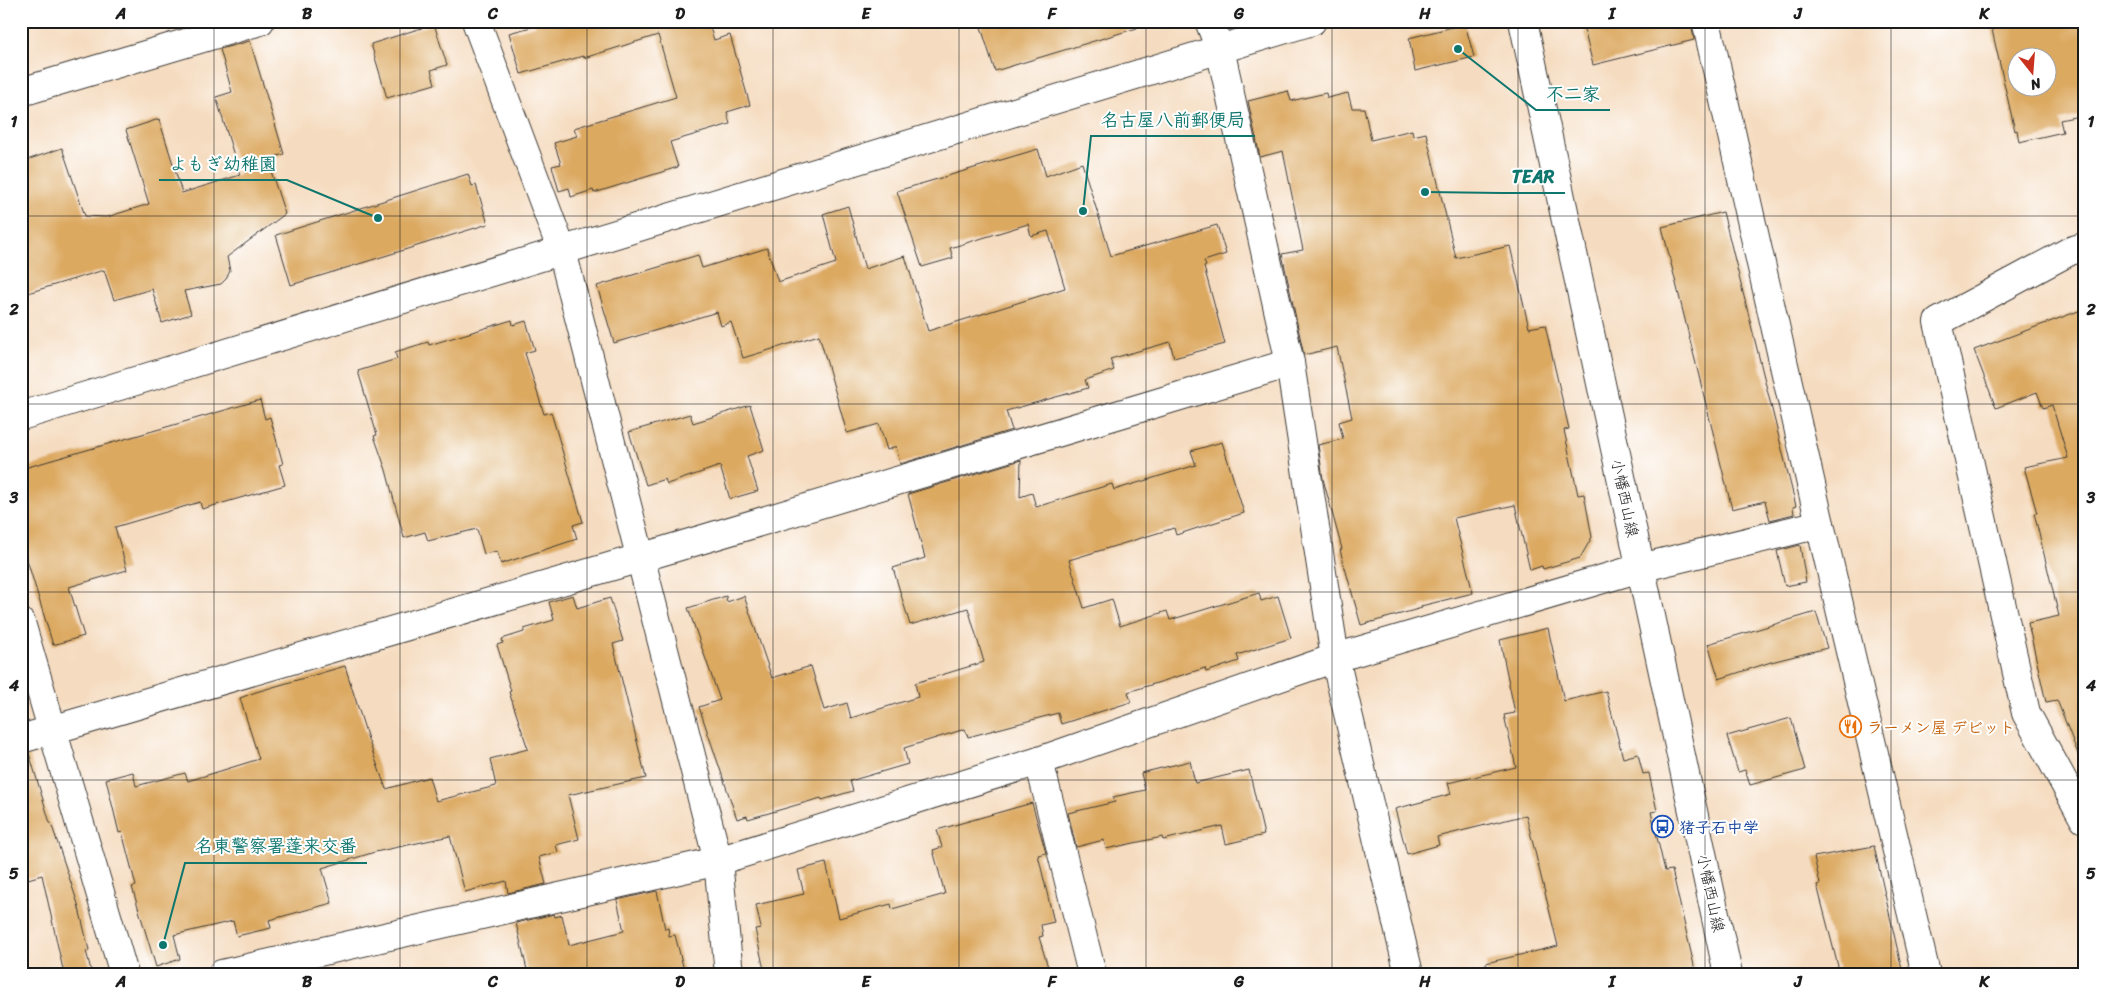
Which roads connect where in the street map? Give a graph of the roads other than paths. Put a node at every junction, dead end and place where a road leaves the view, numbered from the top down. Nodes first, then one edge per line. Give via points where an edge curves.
1 (260, 21) edge
2 (476, 21) edge
3 (1209, 21) edge
4 (1312, 21) edge
5 (1523, 21) edge
6 (1706, 21) edge
7 (1220, 49) junction
8 (21, 92) edge
9 (2084, 247) edge
10 (562, 251) junction
11 (1290, 363) junction
12 (21, 416) edge
13 (1820, 524) junction
14 (640, 558) junction
15 (1640, 568) junction
16 (21, 622) edge
17 (1335, 658) junction
18 (51, 730) junction
19 (21, 739) edge
20 (1039, 761) junction
21 (2075, 783) edge
22 (2084, 819) edge
23 (718, 861) junction
24 (124, 974) edge
25 (222, 974) edge
26 (729, 974) edge
27 (1092, 974) edge
28 (1409, 974) edge
29 (1728, 974) edge
30 (1926, 974) edge

1 - 8 street
2 - 10 street
3 - 7 street
4 - 7 street
5 - 15 street, 小幡西山線
6 - 13 street
7 - 10 street
7 - 11 street
9 - 21 street via 2070,251 1938,322 2026,713
10 - 12 street
10 - 14 street
11 - 14 street
11 - 17 street
13 - 15 street
13 - 30 street
14 - 18 street
14 - 23 street
15 - 17 street
15 - 29 street, 小幡西山線
16 - 18 street
17 - 20 street
17 - 28 street
18 - 19 street
18 - 24 street
20 - 23 street
20 - 27 street
21 - 22 street
23 - 25 street
23 - 26 street

